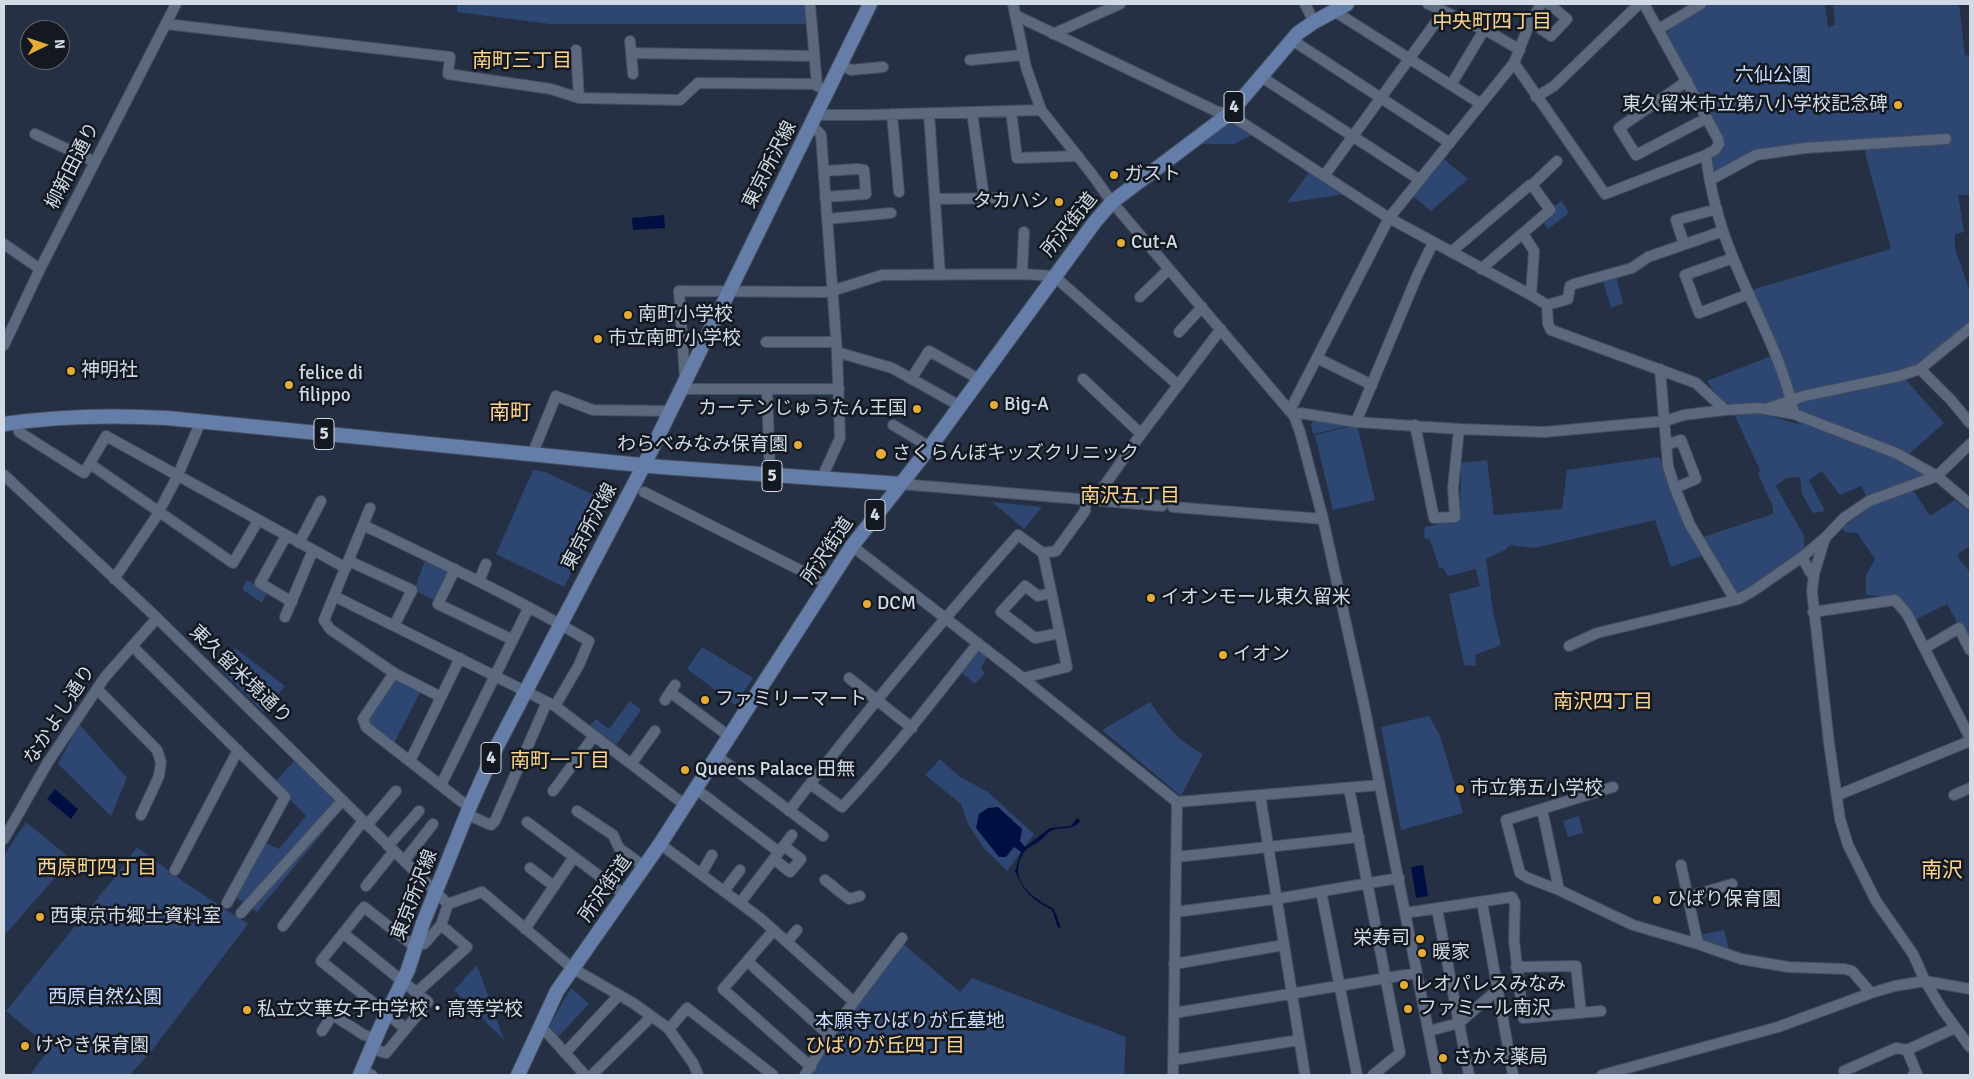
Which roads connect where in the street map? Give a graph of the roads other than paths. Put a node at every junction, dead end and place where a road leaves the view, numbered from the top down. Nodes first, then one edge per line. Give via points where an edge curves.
1 (176, 4) edge
2 (810, 4) edge
3 (870, 4) edge
4 (1013, 4) edge
5 (1120, 4) edge
6 (1305, 4) edge
7 (1348, 4) edge
8 (1428, 4) edge
9 (1542, 4) edge
10 (1549, 4) edge
11 (1640, 4) edge
12 (1644, 4) edge
13 (1701, 4) edge
14 (1444, 10) junction
15 (1334, 11) junction
16 (1015, 16) junction
17 (1314, 22) junction
18 (1531, 22) junction
19 (166, 24) junction
20 (1659, 29) junction
21 (1484, 30) junction
22 (1053, 34) junction
23 (1292, 40) junction
24 (630, 41) dead end
25 (576, 50) dead end
26 (1520, 50) junction
27 (631, 52) junction
28 (1023, 55) junction
29 (814, 56) junction
30 (1409, 59) junction
31 (970, 60) dead end
32 (1514, 64) junction
33 (841, 65) junction
34 (883, 67) dead end
35 (633, 74) dead end
36 (1260, 76) junction
37 (1687, 82) junction
38 (1450, 85) junction
39 (823, 87) junction
40 (1536, 97) junction
41 (579, 98) junction
42 (1381, 98) junction
43 (1481, 104) junction
44 (1041, 110) junction
45 (1012, 111) junction
46 (972, 112) junction
47 (929, 113) junction
48 (892, 114) junction
49 (1229, 114) junction
50 (1707, 118) junction
51 (814, 120) junction
52 (35, 134) dead end
53 (1353, 136) junction
54 (1946, 139) dead end
55 (1450, 143) junction
56 (1706, 155) junction
57 (1078, 156) junction
58 (1558, 161) dead end
59 (95, 162) junction
60 (824, 171) junction
61 (1324, 176) junction
62 (1420, 180) junction
63 (1710, 180) junction
64 (1532, 185) junction
65 (899, 192) dead end
66 (826, 197) junction
67 (984, 198) junction
68 (1006, 198) dead end
69 (935, 199) junction
70 (1112, 202) junction
71 (1718, 209) junction
72 (891, 213) dead end
73 (827, 218) junction
74 (1389, 218) junction
75 (1723, 231) junction
76 (1024, 232) dead end
77 (1523, 234) junction
78 (1433, 243) junction
79 (4, 244) edge
80 (1684, 244) junction
81 (1452, 252) junction
82 (1733, 258) junction
83 (40, 269) junction
84 (1169, 269) junction
85 (1481, 269) junction
86 (940, 274) junction
87 (1022, 274) junction
88 (1054, 276) junction
89 (728, 291) junction
90 (832, 291) junction
91 (1748, 294) junction
92 (1530, 295) junction
93 (1140, 296) dead end
94 (1547, 305) junction
95 (1202, 307) junction
96 (1970, 328) edge
97 (1221, 329) junction
98 (1179, 332) dead end
99 (766, 342) dead end
100 (4, 345) edge
101 (837, 347) junction
102 (1317, 358) junction
103 (1660, 369) junction
104 (1920, 369) junction
105 (911, 379) junction
106 (979, 379) junction
107 (1083, 379) dead end
108 (683, 384) junction
109 (1178, 385) junction
110 (1372, 385) junction
111 (767, 388) junction
112 (839, 389) junction
113 (1791, 400) junction
114 (960, 406) junction
115 (1766, 409) junction
116 (1725, 410) junction
117 (669, 411) junction
118 (1292, 413) junction
119 (1794, 414) junction
120 (201, 421) junction
121 (1665, 421) junction
122 (1356, 422) junction
123 (10, 423) edge
124 (1970, 423) edge
125 (893, 425) dead end
126 (1415, 425) junction
127 (1459, 429) junction
128 (1141, 434) junction
129 (1970, 444) edge
130 (1666, 445) junction
131 (930, 447) junction
132 (532, 455) junction
133 (90, 464) junction
134 (644, 465) junction
135 (4, 475) edge
136 (770, 475) junction
137 (1937, 476) junction
138 (177, 477) junction
139 (825, 480) junction
140 (901, 484) junction
141 (1675, 488) junction
142 (644, 492) dead end
143 (1086, 500) junction
144 (321, 501) dead end
145 (1101, 501) junction
146 (1970, 504) edge
147 (370, 508) dead end
148 (159, 511) junction
149 (1323, 519) junction
150 (258, 521) junction
151 (363, 525) junction
152 (286, 536) junction
153 (1825, 538) junction
154 (299, 543) junction
155 (852, 546) junction
156 (313, 550) junction
157 (1043, 553) junction
158 (1802, 557) junction
159 (486, 564) dead end
160 (347, 565) junction
161 (455, 569) junction
162 (1814, 576) junction
163 (114, 579) junction
164 (479, 581) junction
165 (828, 584) junction
166 (1051, 593) junction
167 (334, 596) junction
168 (1735, 600) junction
169 (292, 602) junction
170 (530, 607) junction
171 (1814, 612) junction
172 (285, 617) dead end
173 (156, 618) junction
174 (945, 618) junction
175 (560, 624) junction
176 (394, 626) junction
177 (1060, 633) junction
178 (513, 640) junction
179 (978, 643) junction
180 (132, 646) junction
181 (1570, 646) dead end
182 (1925, 648) junction
183 (1970, 650) edge
184 (460, 658) junction
185 (394, 673) junction
186 (495, 676) junction
187 (850, 678) dead end
188 (1023, 678) junction
189 (97, 689) junction
190 (525, 691) junction
191 (670, 692) dead end
192 (441, 697) junction
193 (877, 700) junction
194 (551, 704) junction
195 (912, 728) junction
196 (656, 731) dead end
197 (594, 736) junction
198 (730, 737) junction
199 (1970, 738) edge
200 (238, 750) junction
201 (717, 756) junction
202 (410, 761) junction
203 (631, 764) junction
204 (810, 784) junction
205 (1380, 785) junction
206 (441, 786) junction
207 (1614, 787) dead end
208 (1349, 788) junction
209 (1970, 788) edge
210 (696, 789) junction
211 (396, 791) dead end
212 (553, 791) dead end
213 (1838, 795) junction
214 (1954, 795) dead end
215 (1260, 796) junction
216 (342, 801) junction
217 (1177, 802) junction
218 (685, 805) junction
219 (1542, 809) junction
220 (468, 810) junction
221 (419, 811) dead end
222 (577, 811) dead end
223 (789, 811) junction
224 (140, 815) dead end
225 (528, 822) dead end
226 (365, 823) junction
227 (433, 824) dead end
228 (792, 835) dead end
229 (822, 836) dead end
230 (1358, 837) junction
231 (4, 839) edge
232 (660, 844) junction
233 (1268, 847) junction
234 (391, 849) junction
235 (779, 852) junction
236 (712, 855) dead end
237 (574, 857) junction
238 (1176, 857) junction
239 (404, 861) junction
240 (1681, 865) dead end
241 (645, 867) junction
242 (530, 868) dead end
243 (174, 870) dead end
244 (740, 870) dead end
245 (701, 874) junction
246 (1399, 878) junction
247 (825, 880) dead end
248 (1368, 883) junction
249 (1732, 884) dead end
250 (366, 886) dead end
251 (554, 886) junction
252 (1559, 890) junction
253 (724, 891) junction
254 (1321, 891) junction
255 (436, 892) junction
256 (625, 895) junction
257 (860, 896) dead end
258 (1688, 896) junction
259 (1276, 899) junction
260 (1482, 902) junction
261 (227, 903) dead end
262 (740, 903) junction
263 (448, 904) junction
264 (1437, 908) junction
265 (1175, 912) junction
266 (241, 913) dead end
267 (1405, 913) junction
268 (442, 925) junction
269 (283, 926) dead end
270 (525, 929) junction
271 (774, 930) junction
272 (798, 930) dead end
273 (343, 934) junction
274 (902, 938) dead end
275 (787, 942) junction
276 (416, 944) junction
277 (1698, 944) junction
278 (1284, 945) junction
279 (747, 961) junction
280 (1174, 964) junction
281 (1516, 967) junction
282 (572, 968) junction
283 (1417, 973) junction
284 (1386, 978) junction
285 (403, 981) junction
286 (1925, 981) junction
287 (1339, 986) junction
288 (1970, 989) edge
289 (1497, 990) junction
290 (416, 992) junction
291 (1871, 993) junction
292 (619, 995) junction
293 (1292, 995) junction
294 (854, 1002) junction
295 (1601, 1011) dead end
296 (386, 1013) junction
297 (1581, 1013) junction
298 (1174, 1014) junction
299 (650, 1017) junction
300 (1459, 1023) junction
301 (540, 1025) junction
302 (1955, 1028) junction
303 (406, 1029) junction
304 (669, 1029) junction
305 (322, 1031) dead end
306 (1429, 1031) junction
307 (829, 1035) junction
308 (1300, 1040) junction
309 (374, 1042) junction
310 (1970, 1047) edge
311 (1907, 1050) junction
312 (565, 1053) junction
313 (1173, 1060) junction
314 (808, 1071) edge
315 (365, 1073) edge
316 (518, 1075) edge
317 (585, 1075) edge
318 (592, 1075) edge
319 (698, 1075) edge
320 (773, 1075) edge
321 (1173, 1075) edge
322 (1305, 1075) edge
323 (1357, 1075) edge
324 (1373, 1075) edge
325 (1438, 1075) edge
326 (1469, 1075) edge
327 (1513, 1075) edge
328 (1605, 1075) edge
329 (1846, 1075) edge
330 (1913, 1075) edge

1 - 19 street, 柳新田通り
2 - 29 street
3 - 33 main road, 東京所沢線 / 4
4 - 16 street
5 - 22 street
6 - 17 street
7 - 15 main road, 所沢街道 / 4
8 - 14 street
9 - 18 street
10 - 18 street via 1567,19 1551,36
11 - 40 street via 1554,86
12 - 20 street
13 - 20 street
14 - 21 street
14 - 30 street
15 - 17 main road, 所沢街道 / 4
15 - 30 street
16 - 22 street
16 - 28 street
17 - 23 main road, 所沢街道 / 4
18 - 26 street
19 - 41 street via 450,57 448,74 551,89
19 - 59 street, 柳新田通り
20 - 37 street
21 - 26 street
21 - 38 street
22 - 49 street via 1216,111
23 - 36 main road, 所沢街道 / 4
23 - 42 street
24 - 27 street
25 - 41 street
26 - 32 street
27 - 29 street
27 - 35 street
28 - 31 street
28 - 44 street
29 - 39 street
30 - 38 street
30 - 42 street
32 - 40 street
32 - 43 street
33 - 34 street via 851,70
33 - 39 main road, 東京所沢線 / 4
36 - 49 main road, 所沢街道 / 4
36 - 53 street
37 - 50 street
37 - 50 street via 1619,128 1636,155
38 - 43 street
39 - 41 street via 698,83 680,100
39 - 51 main road, 東京所沢線 / 4
40 - 56 street via 1605,194
42 - 53 street
42 - 55 street
43 - 55 street
44 - 45 street
44 - 57 street
45 - 46 street
45 - 57 street via 1017,158
46 - 47 street
46 - 67 street
47 - 48 street
47 - 69 street
48 - 51 street
48 - 65 street
49 - 61 street
49 - 70 main road, 所沢街道 / 4
50 - 56 street via 1719,144
51 - 60 street via 821,134
51 - 89 main road, 東京所沢線 / 4
52 - 59 street
53 - 61 street
53 - 62 street
54 - 63 street via 1805,148 1756,155
55 - 62 street
56 - 63 street
57 - 70 street
58 - 64 street
59 - 83 street, 柳新田通り
60 - 66 street
60 - 66 street via 864,170 866,194
61 - 74 street
62 - 74 street
63 - 71 street
64 - 77 street via 1550,210
64 - 81 street
66 - 73 street
67 - 68 street
67 - 69 street
69 - 86 street
70 - 84 street
70 - 88 main road, 所沢街道 / 4
71 - 75 street
71 - 80 street via 1676,220
72 - 73 street
73 - 90 street
74 - 78 street
74 - 102 street
75 - 80 street
75 - 82 street
76 - 87 street
77 - 85 street
77 - 92 street via 1534,251
78 - 81 street
78 - 110 street
79 - 83 street
80 - 94 street via 1648,257 1632,268 1574,284 1570,286 1568,299
81 - 85 street
82 - 91 street
82 - 91 street via 1685,275 1699,313
83 - 100 street, 柳新田通り
84 - 93 street
84 - 95 street
85 - 92 street
86 - 87 street
86 - 90 street via 882,275
87 - 88 street
88 - 106 main road, 所沢街道 / 4
88 - 109 street
89 - 90 street
89 - 108 main road, 東京所沢線 / 4
89 - 108 street via 679,291
90 - 101 street
91 - 113 street via 1770,340
92 - 94 street
94 - 103 street via 1551,330
95 - 97 street
95 - 98 street
96 - 104 street
97 - 109 street
97 - 118 street
99 - 101 street
101 - 105 street via 892,368
101 - 112 street
102 - 110 street
102 - 118 street
103 - 116 street via 1696,383
103 - 121 street
104 - 113 street
104 - 124 street
105 - 106 street via 929,351
105 - 114 street
106 - 114 main road, 所沢街道 / 4
107 - 128 street
108 - 111 street
108 - 117 main road, 東京所沢線 / 4
109 - 128 street
110 - 122 street
111 - 112 street
111 - 136 street
112 - 139 street via 840,438 825,471
113 - 115 street
113 - 119 street
114 - 131 main road, 所沢街道 / 4
115 - 116 street
115 - 119 street
116 - 121 street
117 - 132 street via 593,410 556,396
117 - 134 main road, 東京所沢線 / 4
118 - 122 street
118 - 149 street
119 - 137 street via 1896,453
120 - 123 main road, 5 via 98,416
120 - 132 main road, 5
120 - 138 street
121 - 127 street via 1544,432
121 - 130 street
122 - 126 street
123 - 133 street via 84,473
125 - 131 street
126 - 127 street
126 - 127 street via 1434,518 1455,517 1453,488
128 - 145 street via 1102,489
129 - 137 street
130 - 141 street
130 - 141 street via 1681,440 1696,479
131 - 140 main road, 所沢街道 / 4
132 - 134 main road, 5
133 - 138 street via 106,436
133 - 148 street
134 - 136 main road, 5
134 - 175 main road, 東京所沢線 / 4
135 - 163 street, 東久留米境通り
136 - 139 main road, 5
137 - 146 street
137 - 153 street via 1869,501 1844,518
138 - 148 street
138 - 150 street
139 - 140 main road, 5
140 - 143 street
140 - 155 main road, 所沢街道 / 4
141 - 168 street via 1690,525
142 - 165 street
143 - 145 street
143 - 157 street via 1085,511 1056,551
144 - 154 street
145 - 149 street
147 - 151 street
148 - 150 street via 233,563
148 - 163 street
149 - 205 street
150 - 152 street
151 - 160 street
151 - 161 street
152 - 154 street
152 - 169 street via 260,583
153 - 158 street
153 - 162 street
154 - 156 street
155 - 165 main road, 所沢街道 / 4
155 - 174 street
156 - 160 street
156 - 169 street
157 - 166 street
157 - 174 street via 1018,535
158 - 162 street
158 - 168 street
159 - 164 street
160 - 167 street
160 - 176 street via 412,590
161 - 164 street
161 - 178 street via 438,604
162 - 171 street
163 - 173 street, 東久留米境通り
164 - 170 street
165 - 198 main road, 所沢街道 / 4
166 - 177 street
166 - 177 street via 1038,596 1025,586 1001,612 1035,638
167 - 176 street
167 - 185 street via 324,620 330,629
168 - 181 street via 1597,633
169 - 172 street
170 - 175 street
170 - 178 street
171 - 182 street via 1895,600 1908,614
171 - 213 street
173 - 180 street, なかよし通り
173 - 216 street, 東久留米境通り
174 - 179 street
174 - 193 street
175 - 190 main road, 東京所沢線 / 4
175 - 194 street via 588,641 579,665
176 - 184 street
177 - 188 street via 1067,668
178 - 186 street
179 - 188 street
179 - 195 street
180 - 189 street, なかよし通り
180 - 200 street
182 - 183 street via 1959,628
182 - 199 street
184 - 186 street
184 - 192 street
185 - 192 street
185 - 202 street via 363,719 366,727
186 - 190 street
186 - 206 street
187 - 193 street
188 - 217 street
189 - 224 street via 157,750 161,762 159,776
189 - 231 street, なかよし通り via 48,762
190 - 194 street
190 - 220 main road, 東京所沢線 / 4
191 - 198 street
192 - 202 street
193 - 195 street
193 - 204 street
194 - 197 street
194 - 220 street via 495,821 490,825
195 - 204 street via 842,806
196 - 203 street
197 - 203 street
197 - 212 street
198 - 201 main road, 所沢街道 / 4
199 - 213 street
200 - 243 street
200 - 261 street via 284,797
201 - 210 main road, 所沢街道 / 4
201 - 223 street
202 - 206 street
203 - 218 street
204 - 223 street
205 - 208 street
205 - 246 street
206 - 220 street
207 - 219 street
208 - 215 street
208 - 230 street
209 - 214 street
210 - 218 main road, 所沢街道 / 4
210 - 235 street via 764,835
211 - 226 street
213 - 286 street via 1840,819 1852,857 1876,901 1913,954
215 - 217 street
215 - 233 street
216 - 226 street, 東久留米境通り
216 - 266 street
217 - 238 street
218 - 232 main road, 所沢街道 / 4
219 - 252 street
219 - 252 street via 1506,820 1520,873
220 - 255 main road, 東京所沢線 / 4
221 - 234 street
222 - 241 street via 589,814 613,835 619,848
223 - 229 street
225 - 237 street
226 - 234 street, 東久留米境通り
226 - 269 street
227 - 239 street
228 - 235 street
230 - 233 street
230 - 248 street
232 - 241 main road, 所沢街道 / 4
232 - 245 street
233 - 238 street
233 - 259 street
234 - 239 street, 東久留米境通り
234 - 250 street
235 - 262 street
236 - 245 street
237 - 251 street
237 - 256 street
238 - 265 street
239 - 255 street, 東久留米境通り
240 - 258 street
241 - 256 main road, 所沢街道 / 4
242 - 251 street
244 - 253 street
245 - 253 street
246 - 248 street
246 - 267 street
247 - 257 street via 850,899
248 - 254 street
248 - 284 street
249 - 258 street
251 - 270 street
252 - 277 street via 1633,925
253 - 262 street
254 - 259 street
254 - 287 street
255 - 263 street, 東久留米境通り
255 - 276 main road, 東京所沢線 / 4
256 - 282 main road, 所沢街道 / 4
258 - 277 street
259 - 265 street
259 - 278 street
260 - 264 street
260 - 281 street via 1512,897 1515,903
260 - 289 street
262 - 271 street
263 - 268 street
263 - 270 street via 482,892
264 - 267 street
264 - 300 street
265 - 280 street
267 - 283 street
268 - 276 street via 424,944
268 - 290 street via 467,947
270 - 282 street
271 - 275 street
271 - 279 street
272 - 275 street
273 - 276 street via 364,907
273 - 285 street
273 - 296 street via 321,961
274 - 294 street
275 - 294 street
276 - 285 main road, 東京所沢線 / 4
277 - 291 street via 1752,962 1852,971
278 - 280 street
278 - 293 street
279 - 307 street
279 - 314 street via 722,989
280 - 298 street
281 - 297 street via 1576,966
281 - 297 street via 1523,1018
282 - 292 street
282 - 301 main road, 所沢街道 / 4
283 - 284 street
283 - 306 street
284 - 287 street
284 - 324 street via 1400,1053
285 - 290 street
285 - 296 main road, 東京所沢線 / 4
286 - 288 street
286 - 291 street
286 - 302 street
287 - 293 street
287 - 323 street
289 - 300 street
289 - 327 street
290 - 303 street via 428,1002
291 - 328 street via 1778,1027
292 - 299 street
292 - 312 street
293 - 298 street
293 - 308 street
294 - 307 street
295 - 297 street
296 - 303 street
296 - 309 main road, 東京所沢線 / 4
298 - 313 street
299 - 304 street
299 - 318 street
300 - 306 street
300 - 326 street
301 - 312 street
301 - 316 main road, 所沢街道 / 4
302 - 310 street
302 - 311 street
303 - 309 street via 386,1053 379,1052
304 - 319 street
304 - 320 street via 687,1008
305 - 309 street via 335,1011
306 - 325 street
307 - 314 street
308 - 313 street
308 - 322 street
309 - 315 main road, 東京所沢線 / 4
311 - 329 street via 1896,1048 1844,1072
311 - 330 street via 1917,1074
312 - 317 street
313 - 321 street

